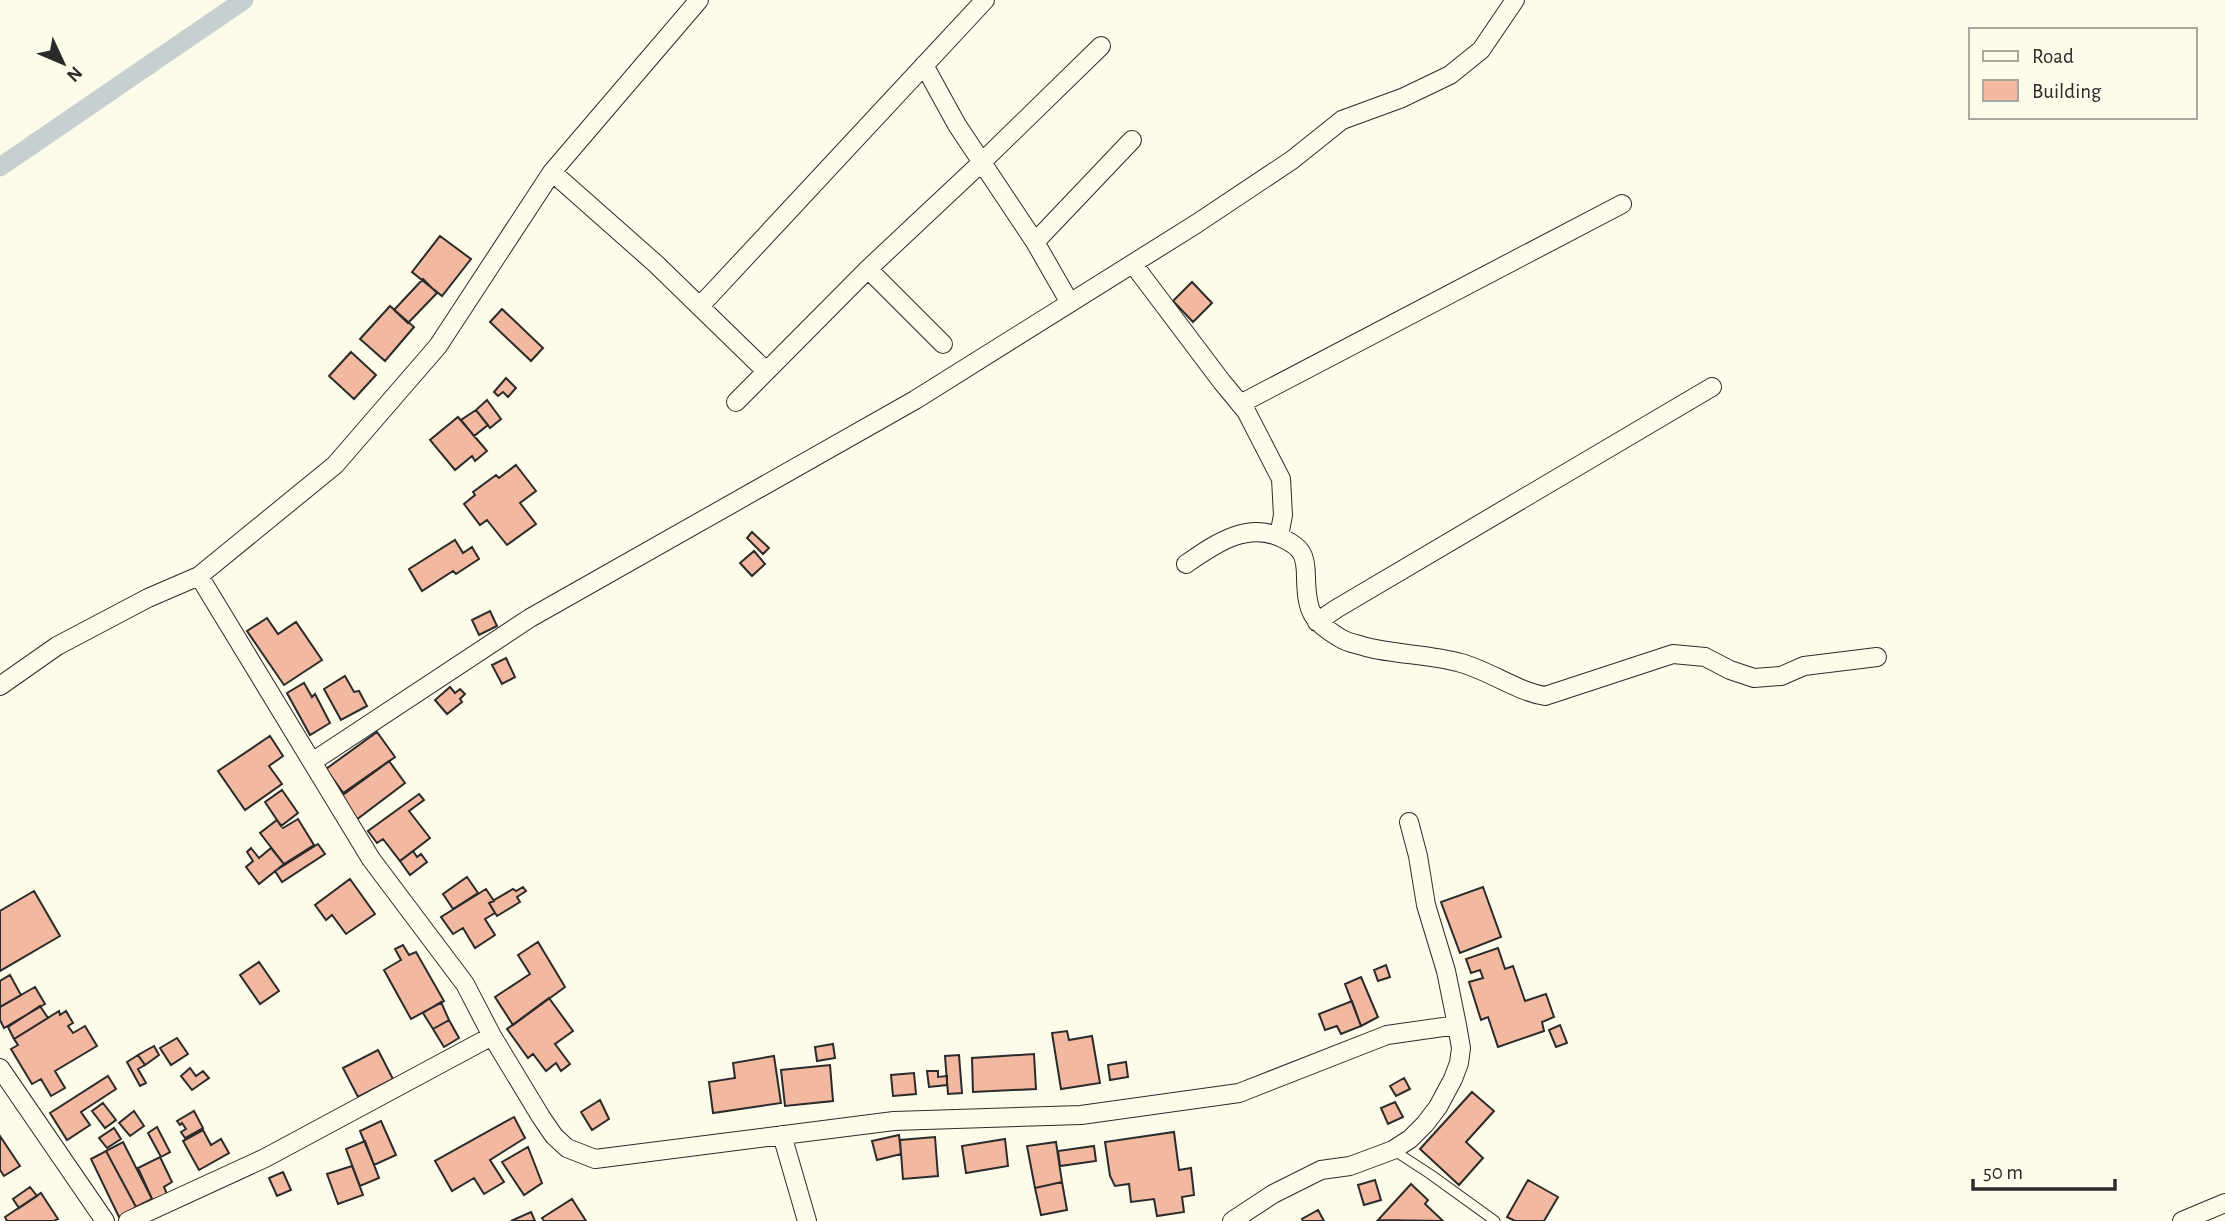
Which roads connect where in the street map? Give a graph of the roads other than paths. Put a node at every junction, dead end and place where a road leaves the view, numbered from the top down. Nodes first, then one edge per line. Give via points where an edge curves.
1 (699, 0) edge
2 (985, 0) edge
3 (1515, 0) edge
4 (1101, 46) dead end
5 (924, 65) junction
6 (1132, 140) dead end
7 (982, 162) junction
8 (552, 172) junction
9 (1622, 204) dead end
10 (1035, 242) junction
11 (1133, 264) junction
12 (868, 269) junction
13 (1070, 303) junction
14 (701, 305) junction
15 (943, 344) dead end
16 (766, 371) junction
17 (1712, 387) dead end
18 (736, 402) dead end
19 (1240, 404) junction
20 (1279, 536) junction
21 (1186, 564) dead end
22 (199, 576) junction
23 (1317, 622) junction
24 (1877, 657) dead end
25 (0, 686) edge
26 (312, 762) junction
27 (1409, 822) dead end
28 (1457, 1025) junction
29 (492, 1036) junction
30 (0, 1068) edge
31 (782, 1135) junction
32 (1392, 1150) junction
33 (2225, 1203) edge
34 (105, 1221) edge
35 (128, 1221) edge
36 (807, 1221) edge
37 (1232, 1221) edge
38 (1494, 1221) edge
39 (2182, 1221) edge

1 - 8 street
2 - 5 street
3 - 11 street via 1481,50 1450,75 1342,120 1292,160
4 - 7 street
5 - 7 street
5 - 14 street
6 - 10 street
7 - 10 street
7 - 12 street
8 - 14 street
8 - 22 street via 438,346 335,465
9 - 19 street
10 - 13 street
11 - 13 street
11 - 19 street
12 - 15 street
12 - 16 street
13 - 26 street via 915,400 530,618
14 - 16 street
16 - 18 street
17 - 23 street
19 - 20 street via 1281,479
20 - 21 street via 1258,531 1237,534
20 - 23 street via 1301,552 1307,601
22 - 25 street via 57,646
22 - 26 street
23 - 24 street via 1344,641 1462,663 1545,696 1673,654 1705,657 1754,678
26 - 29 street via 371,859 465,985
27 - 28 street
28 - 31 street via 1387,1035 1239,1093 1080,1115 894,1121
28 - 32 street via 1461,1048 1453,1079 1425,1124
29 - 31 street via 554,1136 582,1155 595,1159
29 - 35 street via 265,1158
30 - 34 street
31 - 36 street
32 - 37 street via 1350,1166 1321,1170
32 - 38 lane
33 - 39 street

